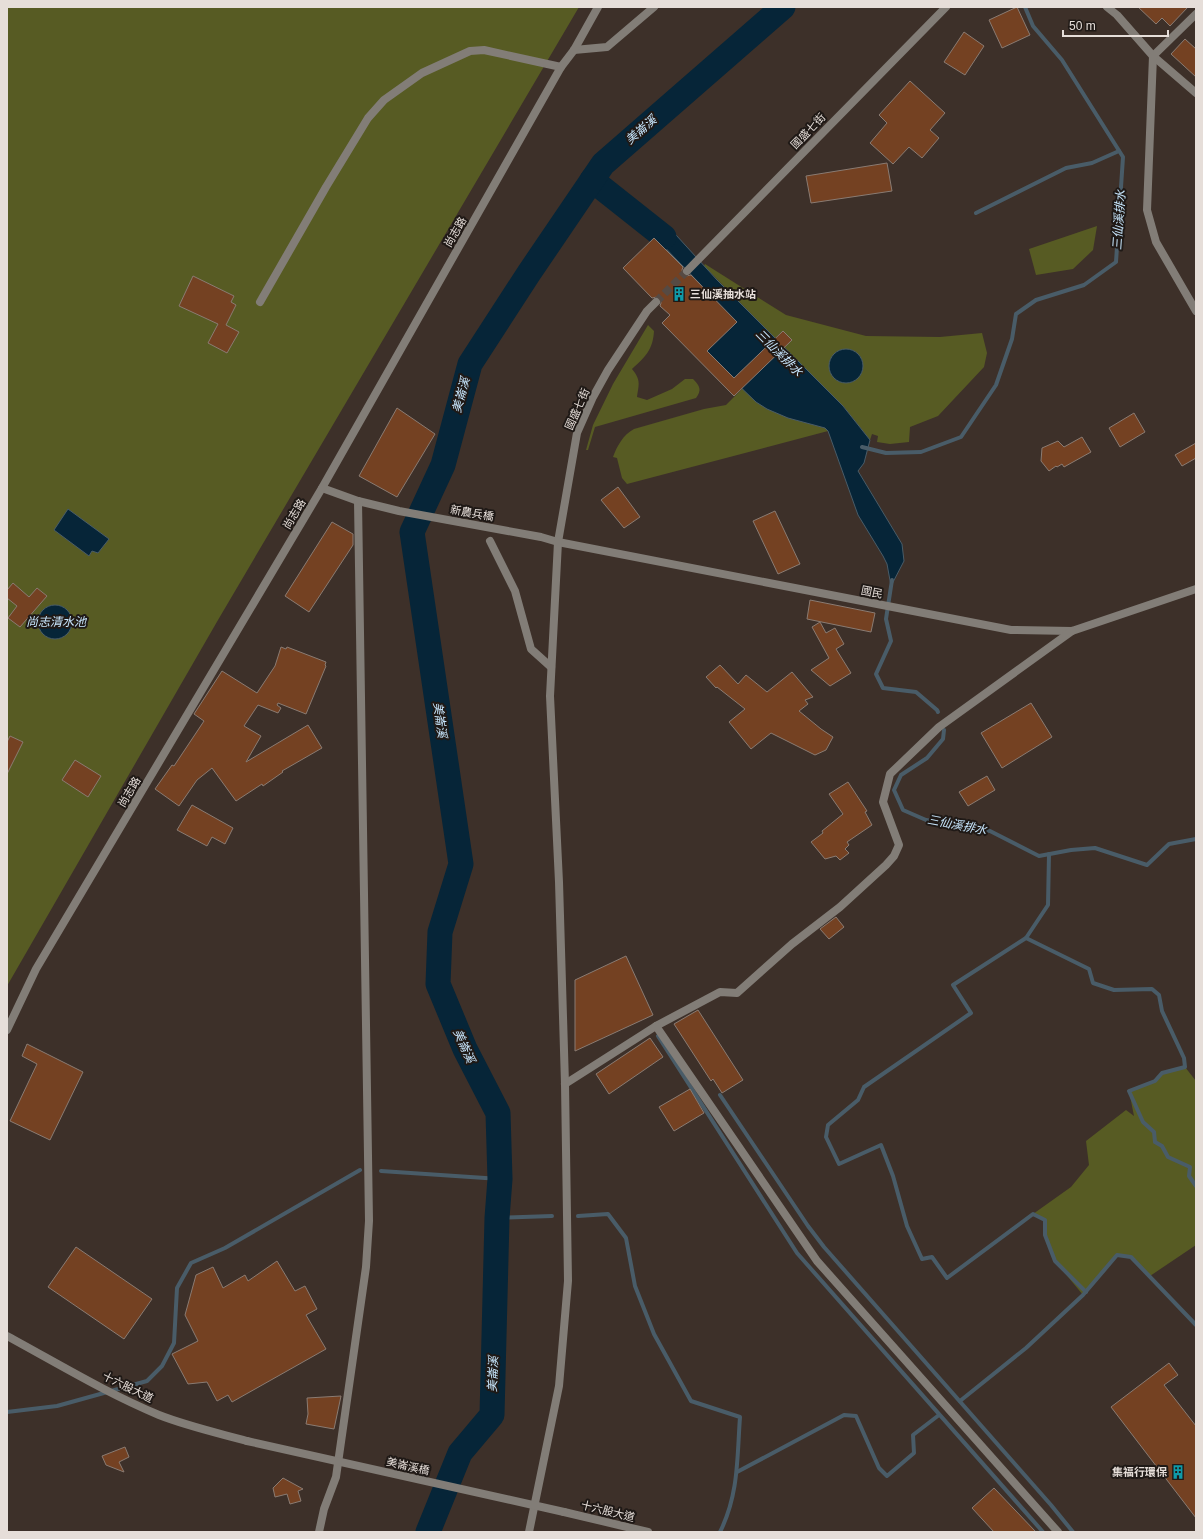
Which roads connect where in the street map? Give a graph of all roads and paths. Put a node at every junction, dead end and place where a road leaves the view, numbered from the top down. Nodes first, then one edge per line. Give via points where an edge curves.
1 (598, 7) edge
2 (654, 7) edge
3 (946, 7) edge
4 (1107, 7) edge
5 (1196, 14) edge
6 (574, 50) junction
7 (1153, 56) junction
8 (561, 67) junction
9 (1196, 94) edge
10 (687, 271) tunnel mouth
11 (260, 302) dead end
12 (656, 302) tunnel mouth
13 (1196, 311) edge
14 (322, 488) junction
15 (358, 502) junction
16 (541, 537) joint
17 (490, 541) dead end
18 (558, 542) junction
19 (1196, 589) edge
20 (1072, 631) junction
21 (551, 667) junction
22 (656, 1026) junction
23 (7, 1030) edge
24 (565, 1084) junction
25 (7, 1336) edge
26 (247, 1441) joint
27 (564, 1512) joint
28 (319, 1532) edge
29 (529, 1532) edge
30 (648, 1532) edge
31 (1058, 1532) edge

1 - 6 street, 尚志路
2 - 6 street via 607,47
3 - 10 street, 國盛七街
4 - 7 street
5 - 7 street
6 - 8 street, 尚志路
7 - 9 street
7 - 13 street via 1147,210 1156,242
8 - 11 street via 484,50 470,51 422,73 384,100 368,118
8 - 14 street, 尚志路
12 - 18 street, 國盛七街 via 647,311 608,370 576,433
14 - 15 street, 新農兵橋
14 - 23 street, 尚志路 via 36,969
15 - 16 street, 新農兵橋
15 - 28 street via 369,1221 366,1267 336,1477 324,1509
16 - 18 street, 國民
17 - 21 street via 515,591 531,649
18 - 20 street, 國民 via 1011,630
18 - 21 street, 國盛七街
19 - 20 street, 國民
20 - 22 street via 939,727 890,774 883,802 899,845 886,865 737,993 720,992
21 - 24 street, 國盛七街
22 - 24 street
22 - 31 street via 817,1261
24 - 29 street, 國盛七街 via 568,1281 559,1386
25 - 26 street, 十六股大道 via 91,1382 160,1415
26 - 27 street, 美崙溪橋, bridge
27 - 30 street, 十六股大道

